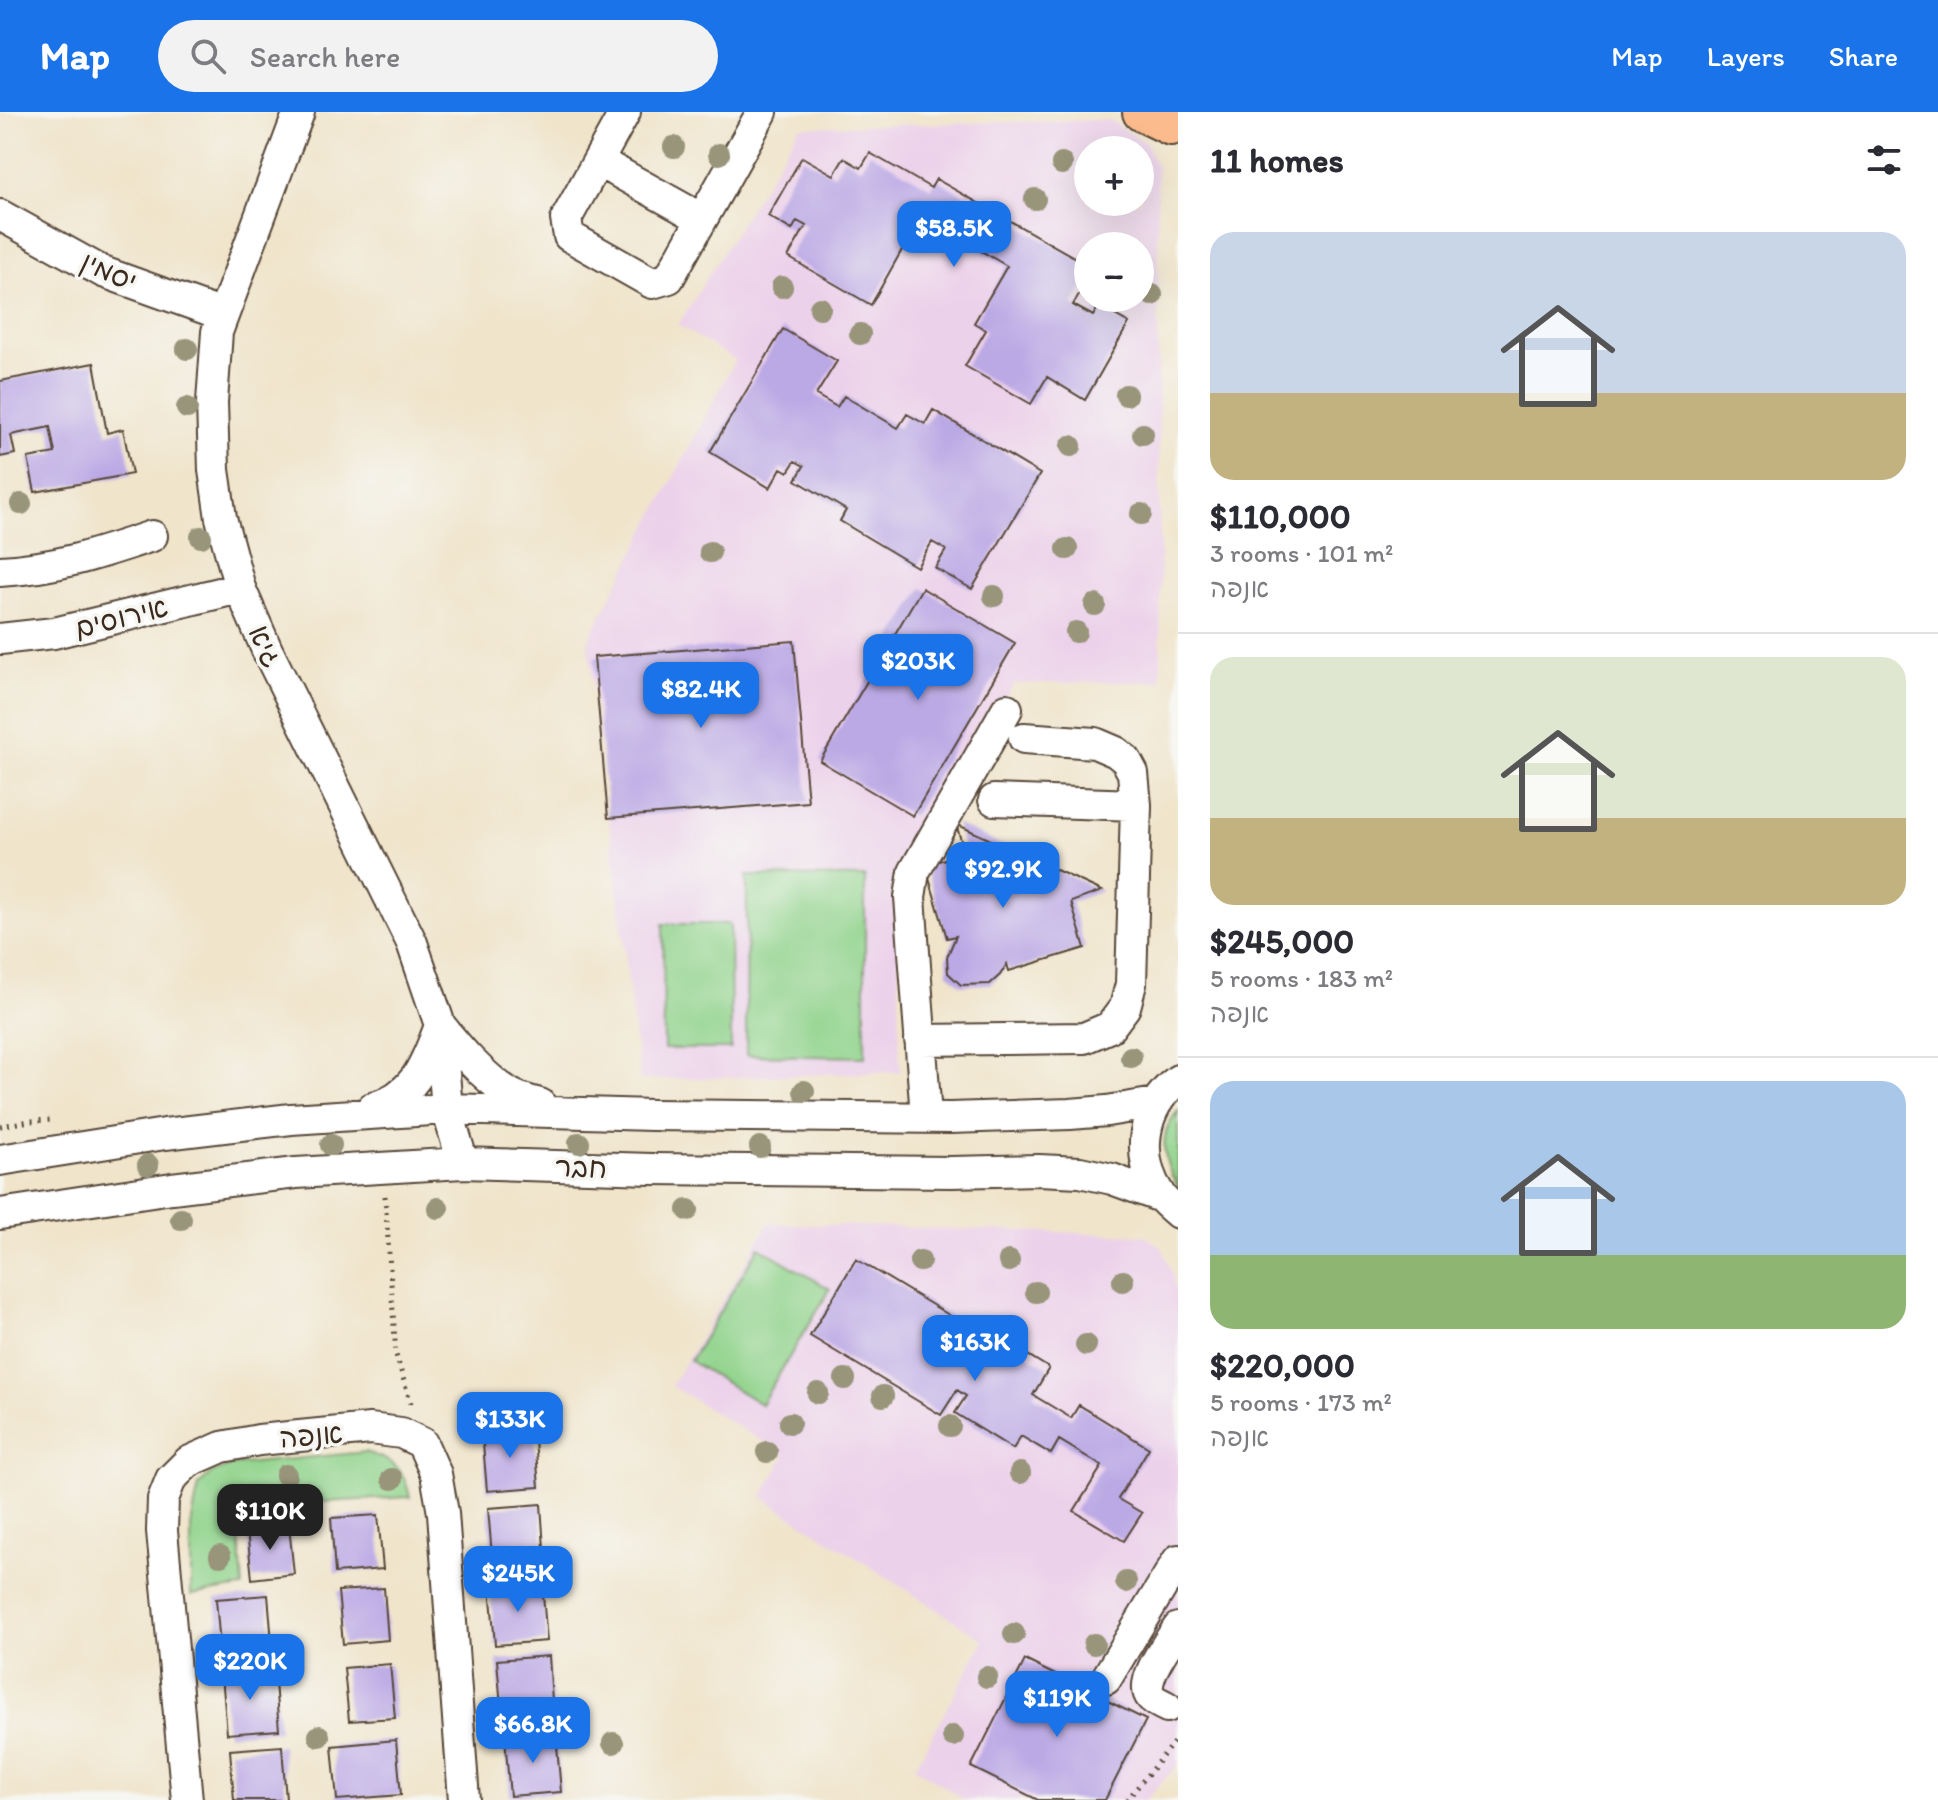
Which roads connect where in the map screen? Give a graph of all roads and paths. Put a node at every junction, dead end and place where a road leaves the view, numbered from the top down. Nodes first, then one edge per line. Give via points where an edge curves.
1 (299, 112) edge
2 (625, 112) edge
3 (762, 112) edge
4 (598, 161) junction
5 (0, 215) edge
6 (702, 219) junction
7 (223, 315) junction
8 (152, 536) dead end
9 (0, 571) edge
10 (240, 588) junction
11 (0, 639) edge
12 (1007, 709) dead end
13 (1024, 738) dead end
14 (994, 800) dead end
15 (1136, 805) junction
16 (440, 1025) junction
17 (920, 1040) junction
18 (1172, 1085) edge
19 (447, 1109) junction
20 (565, 1112) junction
21 (349, 1115) junction
22 (926, 1117) junction
23 (0, 1160) edge
24 (463, 1163) junction
25 (383, 1168) junction
26 (1170, 1205) edge
27 (0, 1214) edge
28 (422, 1443) junction
29 (1178, 1560) edge
30 (1178, 1628) edge
31 (1106, 1679) dead end
32 (1167, 1707) dead end
33 (1178, 1737) edge
34 (187, 1800) edge
35 (464, 1800) edge
36 (1127, 1800) edge

1 - 7 street, גיא
2 - 4 street
3 - 6 street
4 - 6 street
4 - 6 street via 566,219 569,236 652,283 669,278
5 - 7 street, יסמין via 103,272
7 - 10 street, גיא via 212,402 214,470
8 - 9 street via 72,562
10 - 11 street, אירוסים via 54,633
10 - 16 street, גיא via 412,943
12 - 17 street via 914,872 910,897
13 - 15 street via 1095,743 1116,752 1133,773
14 - 15 street
15 - 17 street via 1131,984 1125,1007 1110,1027 1084,1038
16 - 19 street, גיא
16 - 20 street via 511,1095
16 - 21 street via 411,1087 388,1103
17 - 22 street
18 - 22 street, חבר via 1107,1111
18 - 26 street via 1146,1126 1144,1151 1149,1175
19 - 20 street, חבר
19 - 21 street, חבר
19 - 24 street, גיא
20 - 22 street, חבר
21 - 23 street, חבר via 165,1134
24 - 25 street, חבר
24 - 26 street, חבר via 1080,1172 1112,1179
25 - 27 street, חבר via 281,1174
25 - 28 path via 396,1355
28 - 34 street, אנפה via 401,1433 370,1429 259,1440 222,1447 188,1462 171,1479 163,1499 162,1531
28 - 35 street via 436,1474 443,1513
29 - 31 street
30 - 32 street via 1151,1671 1147,1688 1151,1698
33 - 36 path

